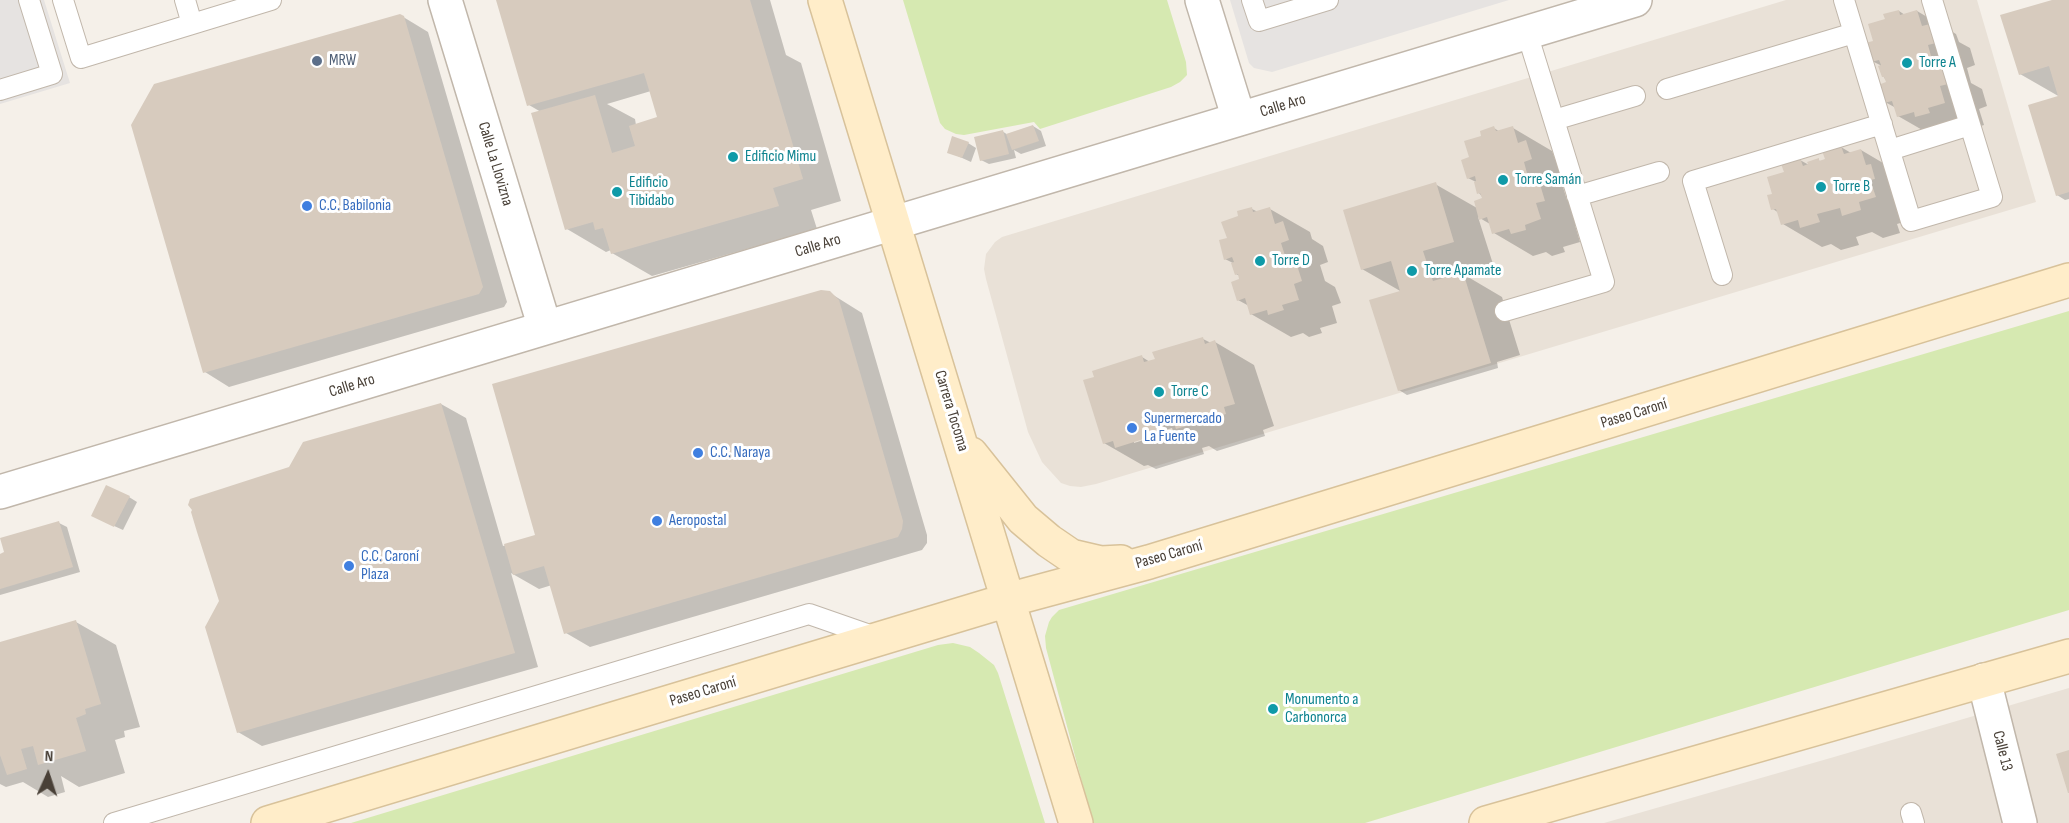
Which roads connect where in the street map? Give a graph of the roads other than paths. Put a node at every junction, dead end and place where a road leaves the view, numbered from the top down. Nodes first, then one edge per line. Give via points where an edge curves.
1 (29, 0) edge
2 (63, 0) edge
3 (185, 0) edge
4 (271, 0) edge
5 (445, 0) edge
6 (825, 0) edge
7 (1203, 0) edge
8 (1252, 0) edge
9 (1328, 0) edge
10 (1844, 0) edge
11 (1932, 0) edge
12 (1618, 2) edge
13 (192, 24) junction
14 (1527, 33) junction
15 (1854, 33) junction
16 (1667, 89) dead end
17 (0, 90) edge
18 (1635, 96) dead end
19 (1239, 119) junction
20 (1554, 120) junction
21 (1882, 124) junction
22 (1970, 125) junction
23 (1890, 150) junction
24 (1659, 172) dead end
25 (1577, 196) junction
26 (893, 224) junction
27 (1722, 275) dead end
28 (2069, 280) edge
29 (1505, 311) dead end
30 (545, 328) junction
31 (959, 439) junction
32 (0, 492) edge
33 (1149, 562) junction
34 (1008, 600) junction
35 (880, 639) junction
36 (2069, 656) edge
37 (1984, 680) junction
38 (114, 823) edge
39 (268, 823) edge
40 (1076, 823) edge
41 (1486, 823) edge
42 (2020, 823) edge

1 - 17 lane via 52,74
2 - 13 lane via 81,58
3 - 13 lane
4 - 13 lane
5 - 30 street, Calle La Llovizna
6 - 26 street, Carrera Tocoma
7 - 19 street
8 - 9 lane via 1259,21
10 - 15 lane
11 - 22 lane
12 - 14 street, Calle Aro
14 - 19 street, Calle Aro
14 - 20 lane
15 - 16 lane
15 - 21 lane
18 - 20 lane
19 - 26 street, Calle Aro
20 - 25 lane
21 - 23 lane
21 - 27 lane via 1693,181
22 - 23 lane
22 - 23 lane via 1992,196 1982,200 1911,221
24 - 25 lane
25 - 29 lane via 1604,282
26 - 30 street, Calle Aro
26 - 31 street, Carrera Tocoma
28 - 33 street, Paseo Caroní
30 - 32 street, Calle Aro
31 - 33 street via 1023,519 1071,556 1101,563
31 - 34 street, Carrera Tocoma
33 - 34 street, Paseo Caroní
34 - 35 street, Paseo Caroní
34 - 40 street, Carrera Tocoma
35 - 38 lane via 809,614
35 - 39 street, Paseo Caroní
36 - 37 street
37 - 41 street
37 - 42 street, Calle 13

